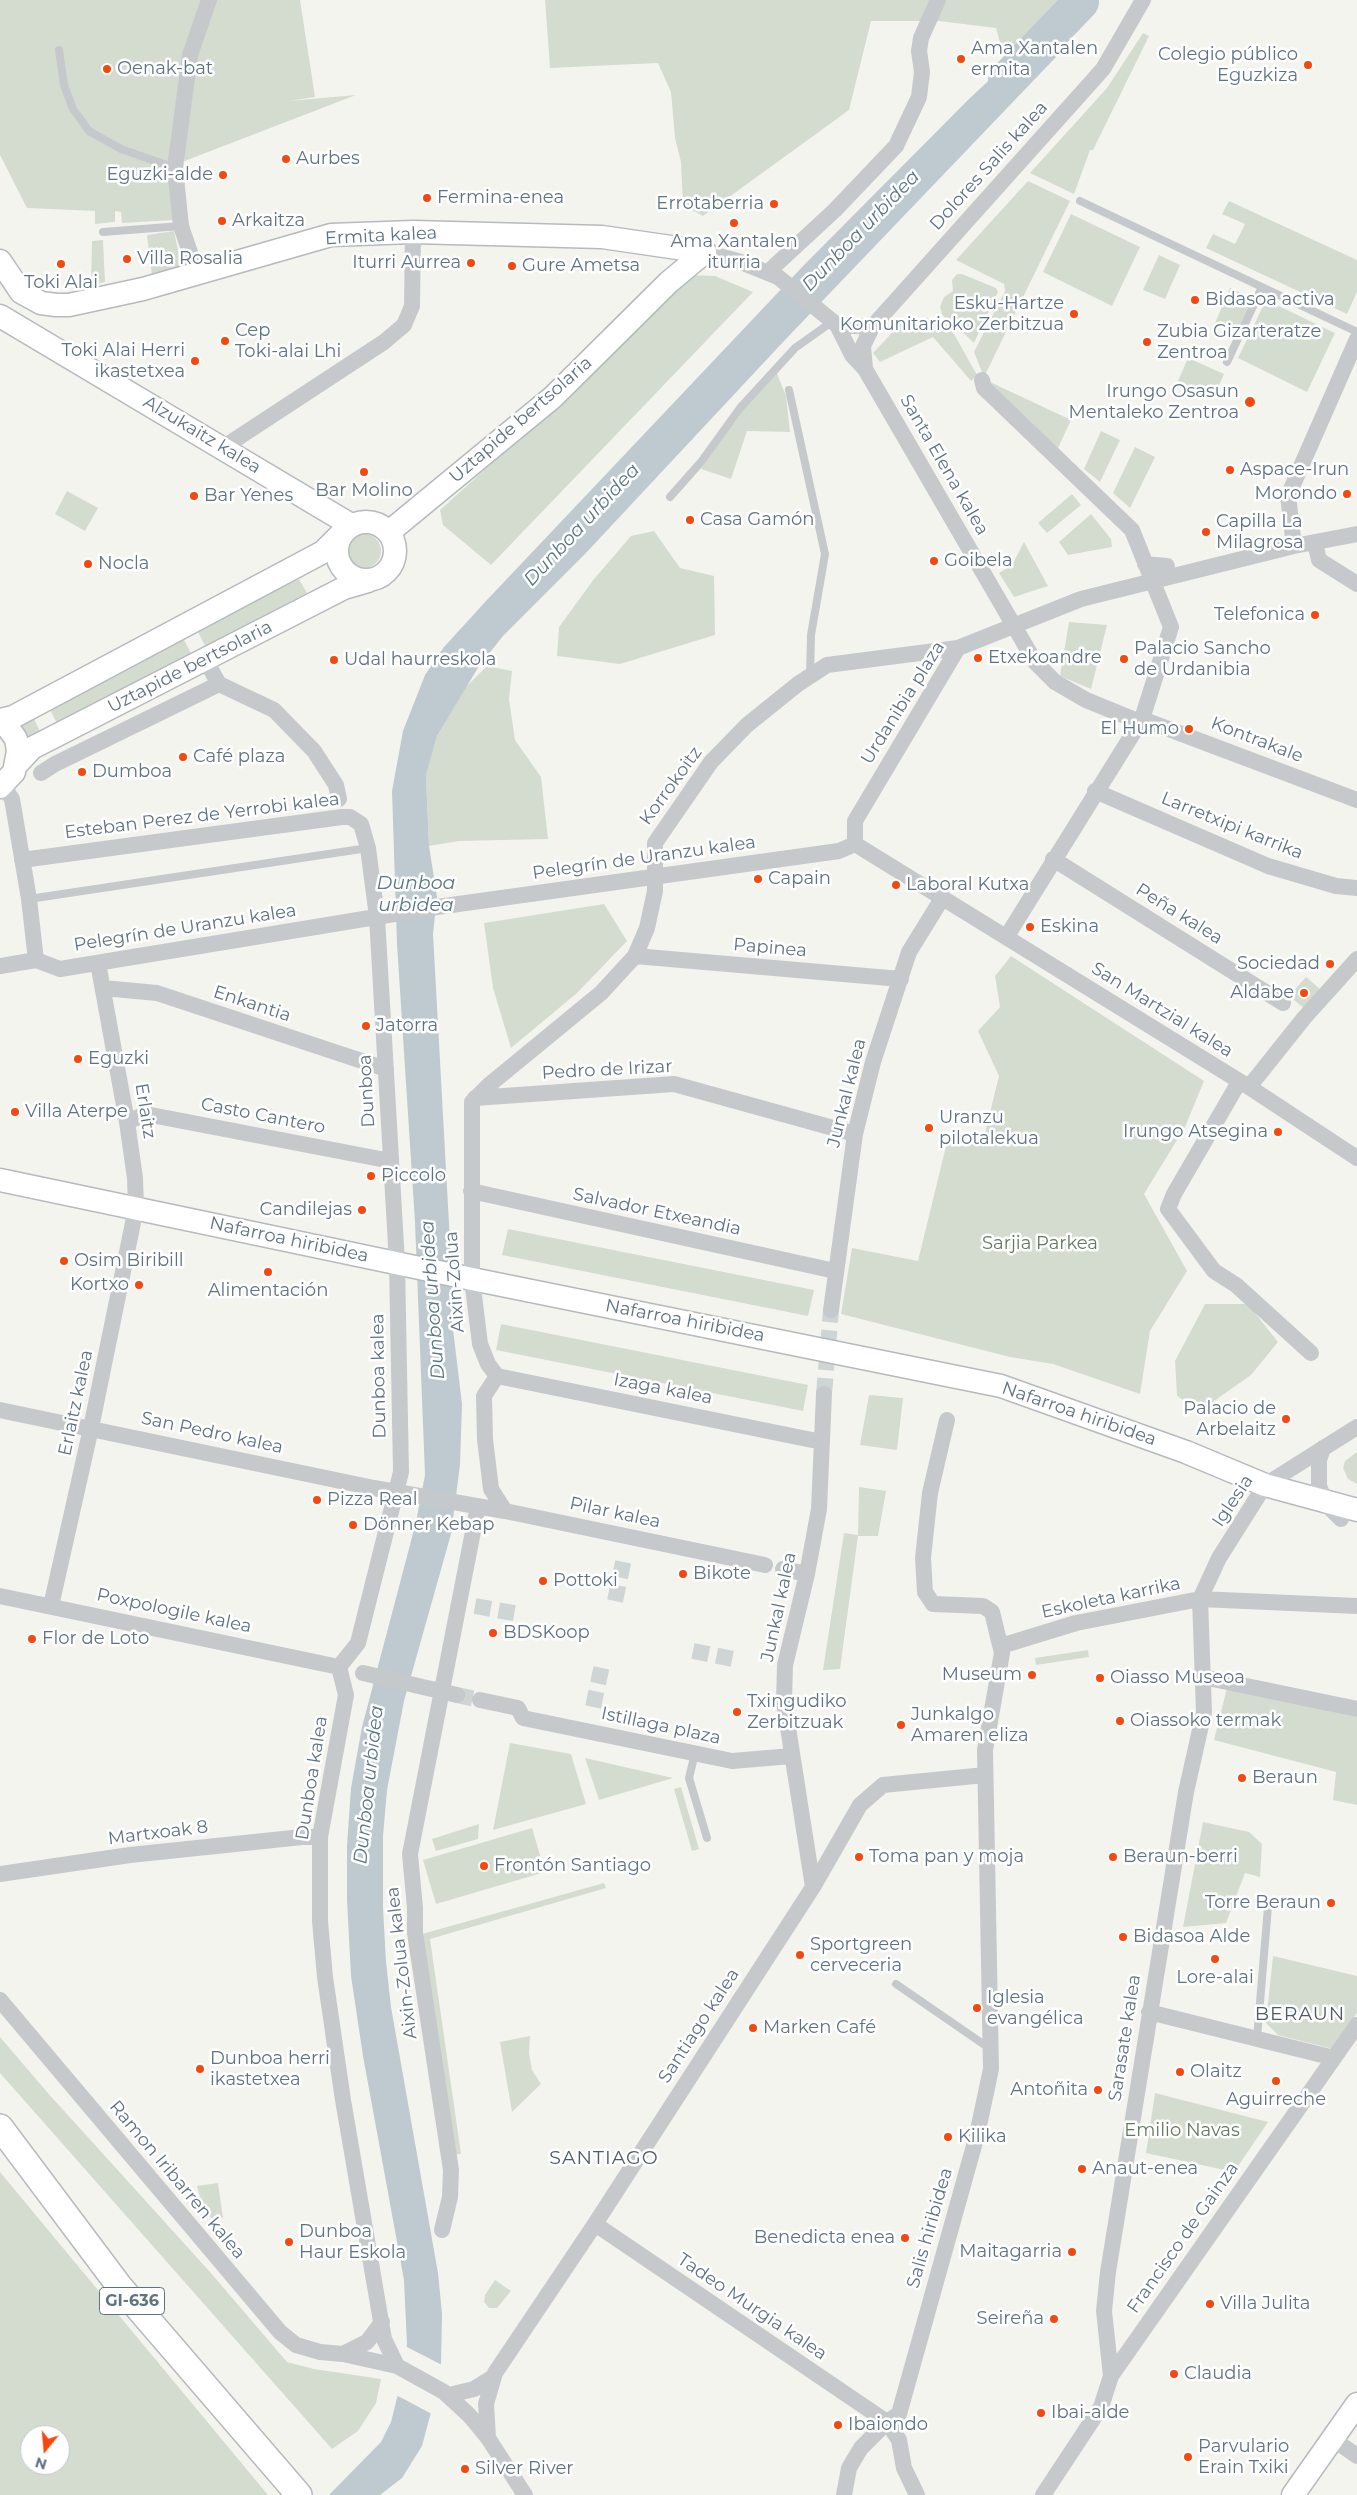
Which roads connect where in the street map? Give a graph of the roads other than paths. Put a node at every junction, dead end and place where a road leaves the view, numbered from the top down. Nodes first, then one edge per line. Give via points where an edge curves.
1 (209, 0) edge
2 (938, 0) edge
3 (1143, 0) edge
4 (58, 50) dead end
5 (175, 168) junction
6 (1080, 201) dead end
7 (181, 226) junction
8 (103, 232) dead end
9 (413, 232) junction
10 (662, 246) junction
11 (706, 252) junction
12 (0, 261) edge
13 (768, 272) junction
14 (197, 273) junction
15 (669, 282) junction
16 (1262, 287) junction
17 (0, 316) edge
18 (831, 320) junction
19 (872, 327) junction
20 (1357, 332) edge
21 (1357, 339) edge
22 (1227, 362) dead end
23 (865, 369) junction
24 (982, 380) dead end
25 (789, 390) dead end
26 (226, 450) junction
27 (670, 497) dead end
28 (346, 530) junction
29 (389, 532) junction
30 (1357, 534) edge
31 (1315, 543) junction
32 (1294, 546) junction
33 (1145, 564) junction
34 (1167, 566) dead end
35 (368, 581) junction
36 (1151, 582) junction
37 (1357, 584) edge
38 (1014, 626) junction
39 (958, 648) junction
40 (211, 670) dead end
41 (810, 676) junction
42 (219, 684) junction
43 (0, 720) edge
44 (1141, 720) junction
45 (17, 764) junction
46 (41, 773) dead end
47 (1, 786) edge
48 (1096, 791) junction
49 (338, 799) dead end
50 (1357, 800) edge
51 (855, 844) junction
52 (368, 848) junction
53 (1053, 858) junction
54 (22, 860) junction
55 (653, 876) junction
56 (1356, 886) edge
57 (943, 897) junction
58 (29, 899) junction
59 (384, 915) junction
60 (1007, 936) junction
61 (635, 956) junction
62 (1357, 959) edge
63 (36, 960) junction
64 (98, 963) junction
65 (0, 966) edge
66 (901, 979) junction
67 (103, 988) junction
68 (1283, 1003) dead end
69 (386, 1069) junction
70 (1244, 1084) junction
71 (476, 1098) junction
72 (127, 1122) junction
73 (855, 1134) junction
74 (1357, 1158) edge
75 (391, 1161) junction
76 (0, 1180) edge
77 (471, 1191) junction
78 (136, 1208) junction
79 (397, 1263) junction
80 (835, 1271) junction
81 (472, 1279) junction
82 (831, 1310) tunnel mouth
83 (1311, 1353) dead end
84 (497, 1376) junction
85 (824, 1394) tunnel mouth
86 (0, 1410) edge
87 (947, 1420) dead end
88 (1357, 1427) edge
89 (91, 1428) junction
90 (822, 1442) junction
91 (1323, 1448) junction
92 (1264, 1485) junction
93 (397, 1492) junction
94 (1324, 1500) junction
95 (457, 1502) joint
96 (478, 1506) junction
97 (505, 1511) junction
98 (1352, 1518) edge
99 (765, 1565) dead end
100 (783, 1569) dead end
101 (807, 1574) junction
102 (0, 1596) edge
103 (1200, 1599) junction
104 (50, 1606) junction
105 (1357, 1606) edge
106 (1001, 1646) junction
107 (339, 1667) junction
108 (363, 1673) dead end
109 (1203, 1677) junction
110 (449, 1693) junction
111 (480, 1700) tunnel mouth
112 (1357, 1709) edge
113 (695, 1753) junction
114 (792, 1756) junction
115 (985, 1776) junction
116 (320, 1837) junction
117 (707, 1838) dead end
118 (0, 1874) edge
119 (813, 1887) junction
120 (1268, 1907) dead end
121 (896, 1984) dead end
122 (0, 2000) edge
123 (1149, 2012) junction
124 (1357, 2025) edge
125 (1257, 2038) junction
126 (992, 2050) junction
127 (1334, 2058) junction
128 (0, 2127) edge
129 (595, 2224) junction
130 (442, 2230) dead end
131 (382, 2322) junction
132 (343, 2354) junction
133 (399, 2367) junction
134 (1111, 2376) junction
135 (493, 2377) junction
136 (444, 2392) junction
137 (1357, 2404) edge
138 (887, 2422) junction
139 (488, 2438) junction
140 (1333, 2438) junction
141 (1357, 2456) edge
142 (299, 2495) edge
143 (525, 2495) edge
144 (844, 2495) edge
145 (918, 2495) edge
146 (1043, 2495) edge
147 (1293, 2495) edge

1 - 5 street via 190,55
2 - 13 street via 921,38 919,96 896,146 836,210
3 - 19 street, Dolores Salis kalea via 1103,69
4 - 5 lane via 64,84 73,109 89,131 121,149
5 - 7 street
6 - 16 lane
7 - 8 lane
7 - 14 street
9 - 10 street, Ermita kalea via 602,237
9 - 14 street, Ermita kalea via 331,235
9 - 26 street via 412,306 404,326 233,441
10 - 11 street, Ermita kalea
10 - 15 street
11 - 13 street, Ermita kalea
11 - 15 street, Uztapide bertsolaria
12 - 14 street, Ermita kalea via 21,292 42,303 56,305 142,289
13 - 18 street, Ermita kalea via 783,280
15 - 29 street, Uztapide bertsolaria via 553,397
16 - 20 lane
16 - 22 lane
17 - 26 street, Alzukaitz kalea
18 - 19 street
18 - 23 street, Santa Elena kalea via 852,355
18 - 27 lane via 795,348 740,408 701,462
19 - 23 street, Dolores Salis kalea via 863,346
21 - 32 street via 1288,496
23 - 38 street, Santa Elena kalea
24 - 33 street via 984,388 1132,530
25 - 41 lane via 825,554 811,635
26 - 28 street, Alzukaitz kalea
28 - 29 street via 361,521 371,522
28 - 35 street via 336,552 338,562 350,576
28 - 43 street via 323,552 12,717
29 - 35 street via 396,549 391,567
30 - 31 street, Urdanibia plaza
31 - 32 street, Urdanibia plaza
31 - 37 street via 1319,560
32 - 36 street, Urdanibia plaza
33 - 34 street
33 - 36 street
35 - 45 street, Uztapide bertsolaria via 344,588 32,748
36 - 38 street, Urdanibia plaza via 1081,599
36 - 44 street via 1171,627
38 - 39 street, Urdanibia plaza
38 - 44 street via 1035,662 1055,682 1086,700
39 - 41 street, Korrokoitz via 827,665
39 - 51 street, Urdanibia plaza via 855,821
40 - 42 street
41 - 55 street, Korrokoitz via 747,725 711,762 655,843
42 - 46 street
42 - 49 street via 274,710 314,751 336,785
43 - 45 street via 16,740
44 - 48 street
44 - 50 street, Kontrakale
45 - 47 street, Uztapide bertsolaria
47 - 54 street via 12,799
48 - 53 street
48 - 56 street, Larretxipi karrika via 1268,866 1336,886
51 - 55 street, Pelegrín de Uranzu kalea via 839,851
51 - 57 street
52 - 54 street, Esteban Perez de Yerrobi kalea via 361,824 350,817 342,817
52 - 58 lane
52 - 59 street, Esteban Perez de Yerrobi kalea
53 - 60 street
53 - 68 street, Peña kalea
54 - 58 street
55 - 59 street, Pelegrín de Uranzu kalea
55 - 61 street, Korrokoitz via 654,890 647,928
57 - 60 street, San Martzial kalea
57 - 66 street, Junkal kalea via 910,952
58 - 63 street
59 - 64 street, Pelegrín de Uranzu kalea
59 - 69 street, Dunboa
60 - 70 street, San Martzial kalea
61 - 66 street, Papinea
61 - 71 street, Korrokoitz via 601,993
62 - 70 street
63 - 64 street, Pelegrín de Uranzu kalea via 60,969
63 - 65 street
64 - 67 street, Erlaitz
66 - 73 street, Junkal kalea via 873,1062
67 - 69 street, Enkantia via 157,993
67 - 72 street, Erlaitz
69 - 75 street, Dunboa
70 - 74 street, San Martzial kalea
70 - 83 street via 1174,1194 1168,1209 1214,1271 1236,1285
71 - 73 street, Pedro de Irizar via 674,1084
71 - 77 street, Aixin-Zolua via 472,1102
72 - 75 street, Casto Cantero via 151,1115
72 - 78 street, Erlaitz
73 - 80 street, Junkal kalea
75 - 79 street, Dunboa
76 - 78 street, Nafarroa hiribidea
77 - 80 street, Salvador Etxeandia
77 - 81 street, Aixin-Zolua
78 - 79 street, Nafarroa hiribidea
78 - 89 street, Erlaitz kalea
79 - 81 street, Nafarroa hiribidea
79 - 93 street, Dunboa kalea via 401,1472
80 - 82 street, Junkal kalea
81 - 84 street, Aixin-Zolua via 480,1344
81 - 92 street, Nafarroa hiribidea via 1001,1386 1186,1452
84 - 90 street, Izaga kalea
84 - 97 street via 484,1396 485,1438 491,1489
85 - 90 street, Junkal kalea
86 - 89 street, San Pedro kalea
87 - 106 street via 930,1493 923,1558 926,1592 933,1604 983,1606 992,1612
88 - 91 street, Iglesia
89 - 93 street, San Pedro kalea
89 - 104 street, Erlaitz kalea
90 - 101 street, Junkal kalea via 819,1510
91 - 92 street, Iglesia
91 - 94 street via 1317,1473
92 - 94 street, Nafarroa hiribidea
92 - 98 street
92 - 103 street, Iglesia via 1219,1558
93 - 95 street, San Pedro kalea
93 - 107 street, Dunboa kalea via 358,1643
94 - 98 street, Nafarroa hiribidea
95 - 96 street, Pilar kalea
96 - 97 street, Pilar kalea
96 - 110 street, Aixin-Zolua kalea via 467,1604
97 - 99 street, Pilar kalea
100 - 101 street
101 - 114 street, Junkal kalea via 785,1665 784,1702
102 - 104 street, Poxpologile kalea
103 - 105 street, Eskoleta karrika
103 - 106 street, Eskoleta karrika via 1076,1623
103 - 109 street, Sarasate kalea
104 - 107 street, Poxpologile kalea
106 - 115 street via 1002,1659 986,1743
107 - 116 street, Dunboa kalea via 346,1695
108 - 110 street
109 - 112 street
109 - 123 street, Sarasate kalea via 1204,1712 1186,1792
110 - 130 street, Aixin-Zolua kalea via 410,1854 415,1933 451,2170 450,2197
111 - 113 street, Istillaga plaza via 518,1708 523,1718
113 - 114 street, Istillaga plaza via 732,1761
113 - 117 lane via 689,1778
114 - 119 street, Junkal kalea
115 - 119 street, Santiago kalea via 883,1785 860,1805
115 - 126 street, Salis hiribidea
116 - 118 street, Martxoak 8 via 130,1855
116 - 131 street, Dunboa kalea via 320,1921 325,1978
119 - 129 street, Santiago kalea
120 - 125 lane
121 - 126 lane
122 - 132 street, Ramon Iribarren kalea via 280,2332 296,2344 320,2352
123 - 125 street
123 - 134 street, Sarasate kalea via 1108,2272 1104,2311
124 - 127 street, Francisco de Gainza
125 - 127 street
126 - 138 street, Salis hiribidea via 977,2135 899,2414
127 - 134 street, Francisco de Gainza
128 - 142 main road, GI-636 via 120,2287
129 - 135 street, Santiago kalea
129 - 138 street, Tadeo Murgia kalea
131 - 132 street via 367,2342
131 - 133 street, Dunboa kalea via 384,2339
132 - 133 street, Ramon Iribarren kalea
133 - 136 street, Ramon Iribarren kalea
134 - 146 street, Sarasate kalea via 1101,2407
135 - 136 street, Santiago kalea via 474,2389
135 - 139 street, Santiago kalea via 486,2404
136 - 139 street, Ramon Iribarren kalea
137 - 140 street
138 - 144 street, Salis hiribidea via 860,2448 849,2468
138 - 145 street via 899,2440 904,2468
139 - 143 street, Ramon Iribarren kalea
140 - 141 street
140 - 147 street

